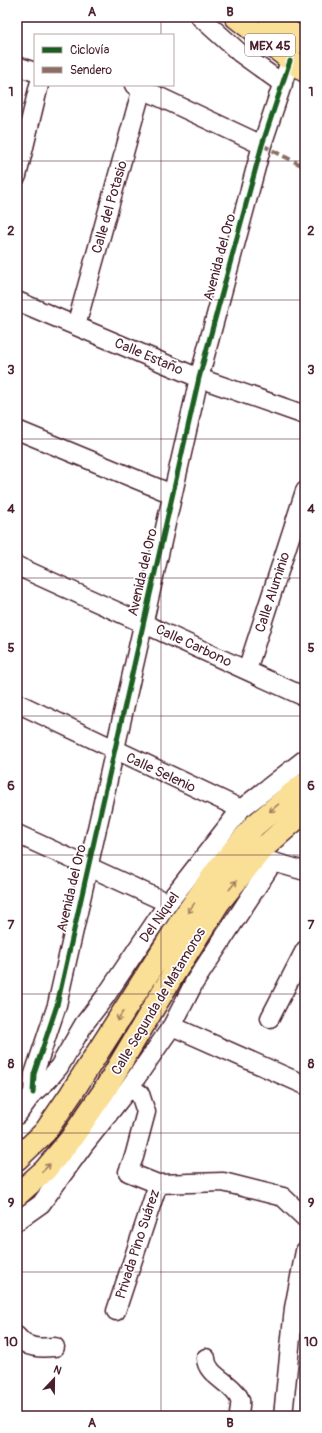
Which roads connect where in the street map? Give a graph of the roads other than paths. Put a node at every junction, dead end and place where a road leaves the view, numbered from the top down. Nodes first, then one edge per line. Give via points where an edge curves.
1 (200, 17) edge
2 (236, 17) edge
3 (270, 17) edge
4 (305, 43) edge
5 (17, 66) edge
6 (298, 66) edge
7 (34, 72) edge
8 (283, 84) junction
9 (39, 86) edge
10 (138, 87) edge
11 (262, 145) junction
12 (17, 176) edge
13 (17, 301) edge
14 (76, 326) junction
15 (199, 378) junction
16 (305, 415) edge
17 (17, 430) edge
18 (305, 491) edge
19 (172, 494) junction
20 (17, 566) edge
21 (143, 622) junction
22 (247, 670) junction
23 (305, 696) edge
24 (17, 704) edge
25 (114, 750) junction
26 (305, 758) edge
27 (305, 784) edge
28 (241, 809) junction
29 (305, 811) edge
30 (17, 834) edge
31 (88, 866) junction
32 (305, 871) edge
33 (219, 902) junction
34 (168, 903) junction
35 (305, 950) edge
36 (194, 983) junction
37 (270, 1018) dead end
38 (172, 1026) junction
39 (305, 1085) edge
40 (129, 1088) junction
41 (25, 1090) edge
42 (17, 1115) edge
43 (17, 1159) edge
44 (158, 1184) junction
45 (17, 1195) edge
46 (305, 1218) edge
47 (17, 1221) edge
48 (305, 1251) edge
49 (116, 1311) dead end
50 (17, 1336) edge
51 (55, 1347) dead end
52 (206, 1358) dead end
53 (239, 1416) edge
54 (283, 1416) edge

1 - 8 street via 240,53
2 - 6 main road, MEX 45
3 - 4 main road, MEX 45
5 - 7 street
6 - 8 street, Avenida del Oro
8 - 11 street, Avenida del Oro
9 - 12 street
10 - 11 street
10 - 14 street, Calle del Potasio
11 - 15 street, Avenida del Oro
13 - 14 street, Calle Estaño
14 - 15 street, Calle Estaño
15 - 16 street, Calle Estaño
15 - 19 street, Avenida del Oro
17 - 19 street
18 - 22 street, Calle Aluminio
19 - 21 street, Avenida del Oro
20 - 21 street, Calle Carbono
21 - 22 street, Calle Carbono
21 - 25 street, Avenida del Oro
22 - 23 street, Calle Carbono
24 - 25 street, Calle Selenio
25 - 28 street, Calle Selenio
25 - 31 street, Avenida del Oro
26 - 28 street, Del Niquel
27 -> 43 main road, Calle Segunda de Matamoros via 254,826 218,869 182,920 72,1094 45,1132
28 - 34 street, Del Niquel
33 -> 29 main road, Calle Segunda de Matamoros via 261,850
30 - 31 street
31 - 34 street
31 - 41 street, Avenida del Oro via 56,1005 34,1074
32 - 36 street via 274,862
33 - 36 street
45 -> 33 main road, Calle Segunda de Matamoros via 45,1170 70,1140 104,1091
34 - 41 street, Del Niquel via 84,1024 59,1067 48,1080
35 - 37 street
36 - 38 street
38 - 39 street
38 - 40 street
40 - 44 street, Privada Pino Suárez via 140,1094 146,1112 128,1172
40 - 47 street via 42,1204
41 - 42 street, Del Niquel
44 - 46 street via 223,1182 283,1197
44 - 49 street, Privada Pino Suárez
48 - 54 street via 294,1308
50 - 51 street via 22,1342 37,1348
52 - 53 street via 210,1370 236,1393 240,1401

